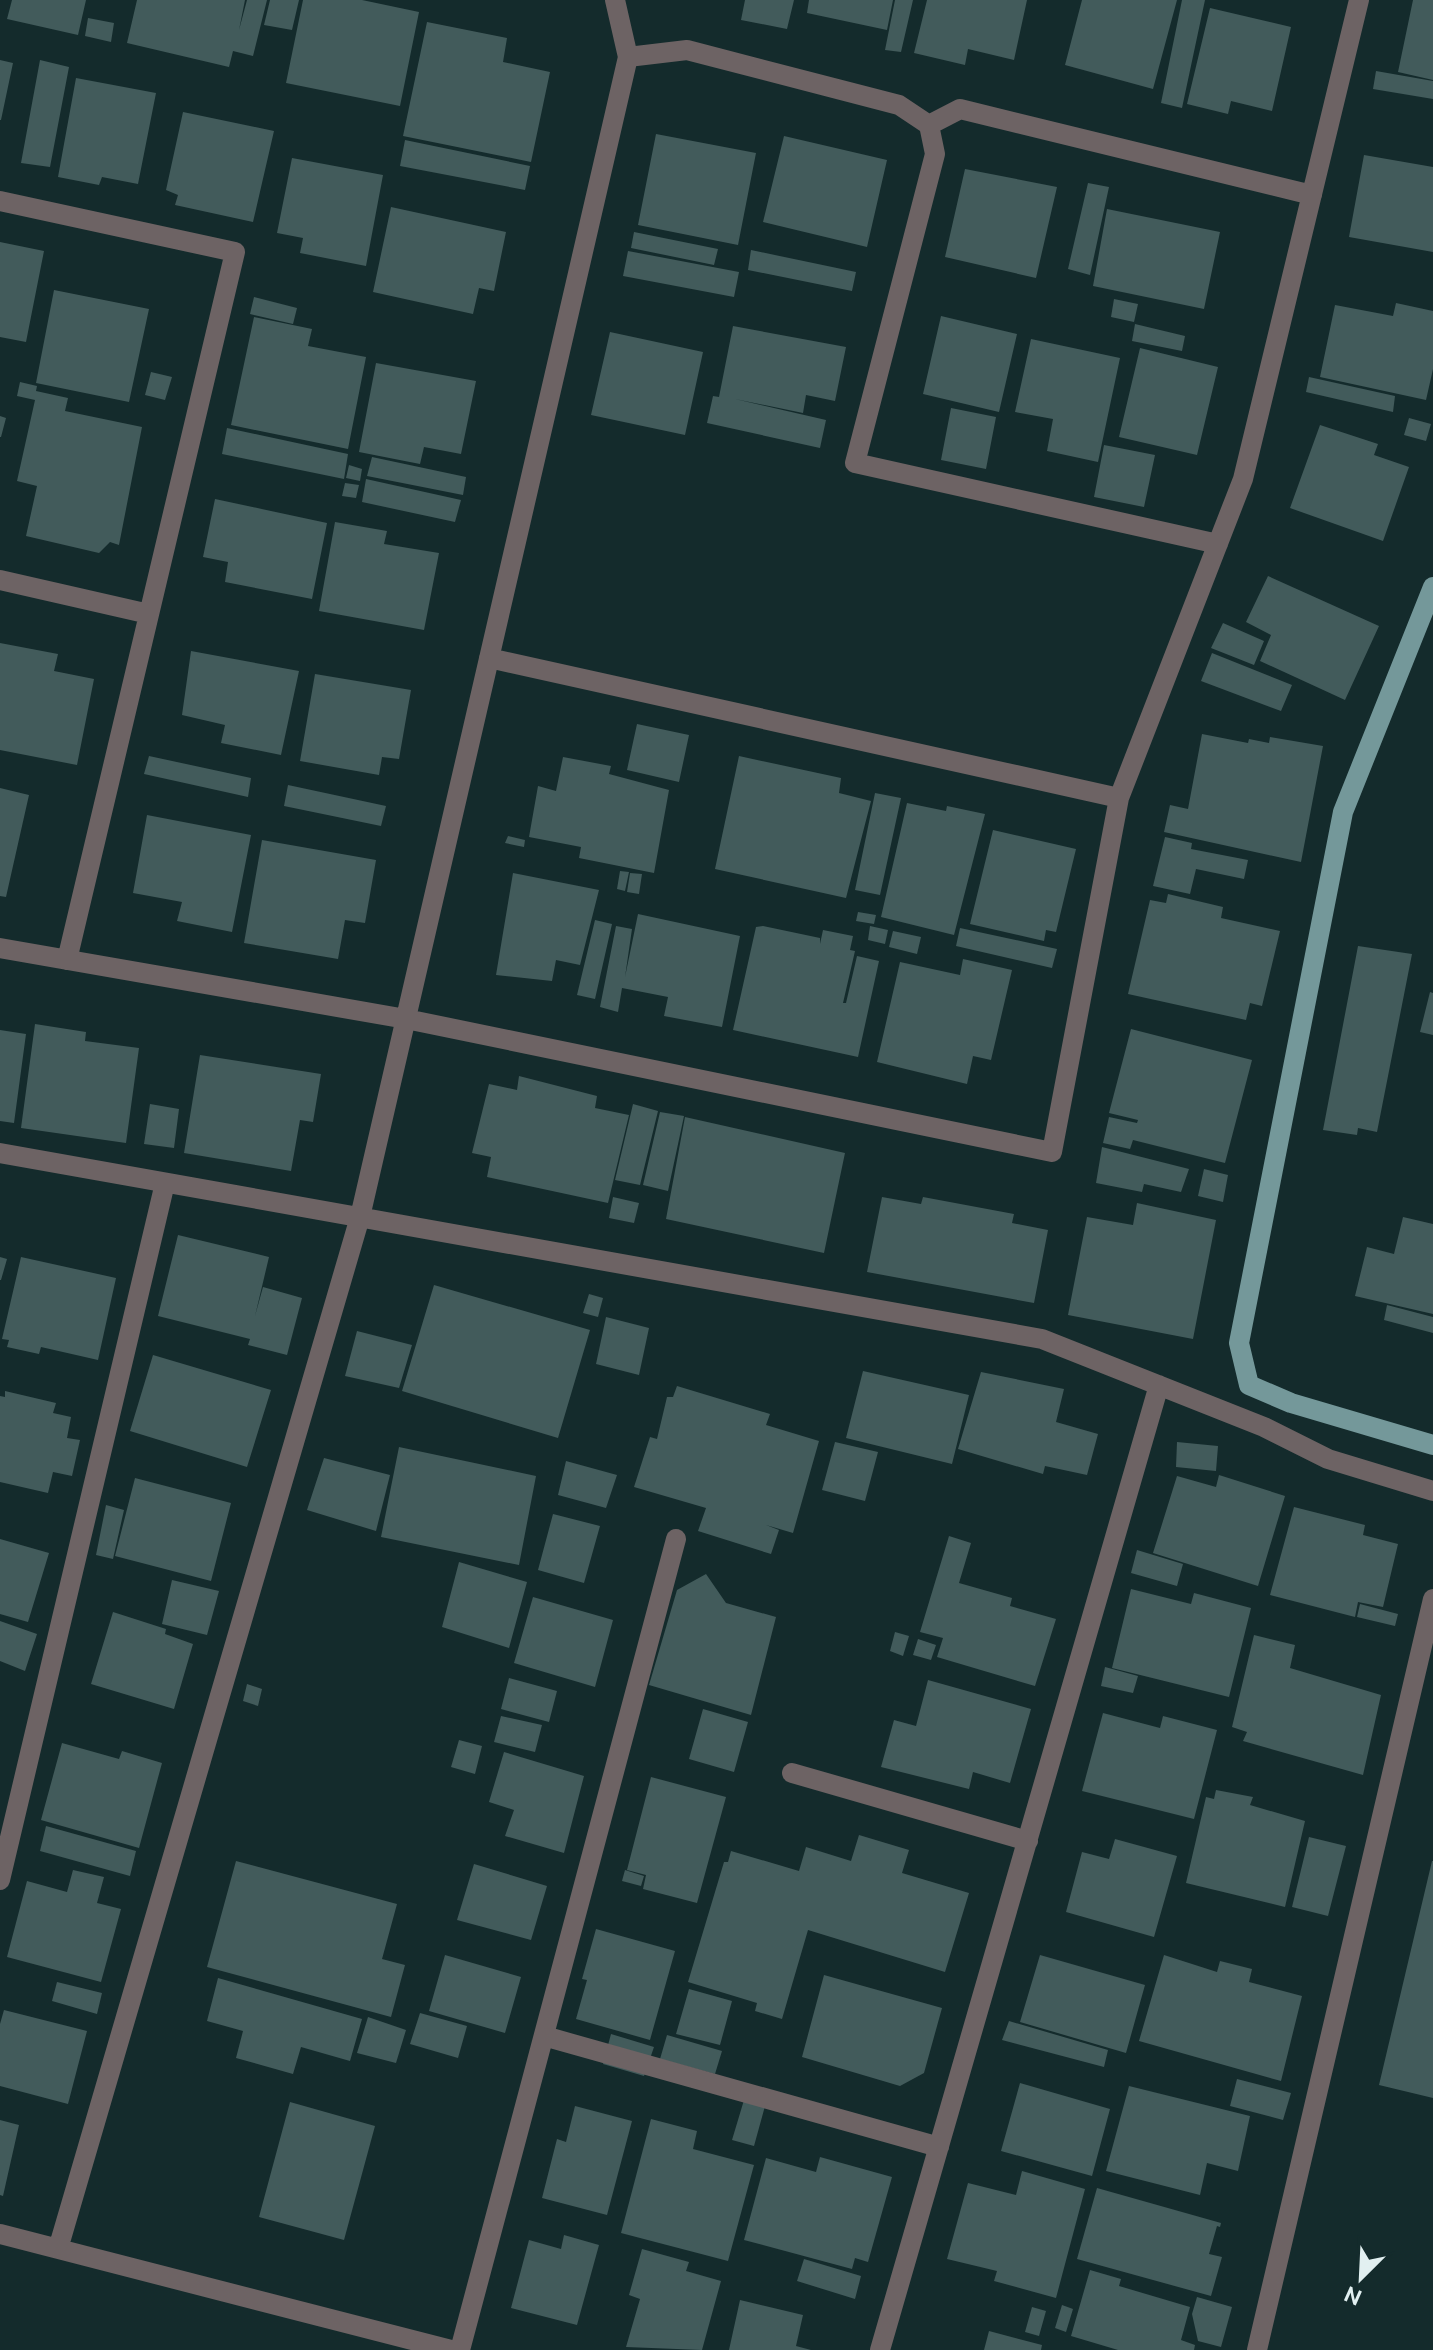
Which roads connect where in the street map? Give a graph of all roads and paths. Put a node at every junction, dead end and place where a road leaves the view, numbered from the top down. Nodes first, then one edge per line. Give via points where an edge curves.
1 (615, 0) edge
2 (1359, 0) edge
3 (628, 57) junction
4 (929, 125) junction
5 (1312, 195) junction
6 (0, 201) edge
7 (1218, 544) junction
8 (0, 580) edge
9 (149, 614) junction
10 (489, 658) junction
11 (1119, 798) junction
12 (0, 948) edge
13 (67, 960) junction
14 (406, 1019) junction
15 (0, 1153) edge
16 (165, 1183) junction
17 (360, 1217) junction
18 (1159, 1385) junction
19 (1433, 1491) edge
20 (676, 1539) dead end
21 (1433, 1599) edge
22 (792, 1773) dead end
23 (1028, 1841) junction
24 (0, 1880) edge
25 (544, 2036) junction
26 (939, 2147) junction
27 (0, 2234) edge
28 (58, 2249) junction
29 (451, 2350) edge
30 (460, 2350) edge
31 (880, 2350) edge
32 (1257, 2350) edge

1 - 3 street
2 - 5 street
3 - 4 street via 687,50 899,105
3 - 10 street
4 - 5 street via 960,109
4 - 7 street via 935,154 855,463
5 - 7 street via 1243,479
6 - 9 street via 235,252
7 - 11 street
8 - 9 street
9 - 13 street
10 - 11 street
10 - 14 street
11 - 14 street via 1052,1152
12 - 13 street
13 - 14 street
14 - 17 street
15 - 16 street
16 - 17 street
16 - 24 street
17 - 18 street via 1042,1339
17 - 28 street
18 - 19 street via 1328,1459
18 - 23 street
20 - 25 street
21 - 32 street
22 - 23 street
23 - 26 street
25 - 26 street
25 - 30 street
26 - 31 street
27 - 28 street
28 - 29 street

